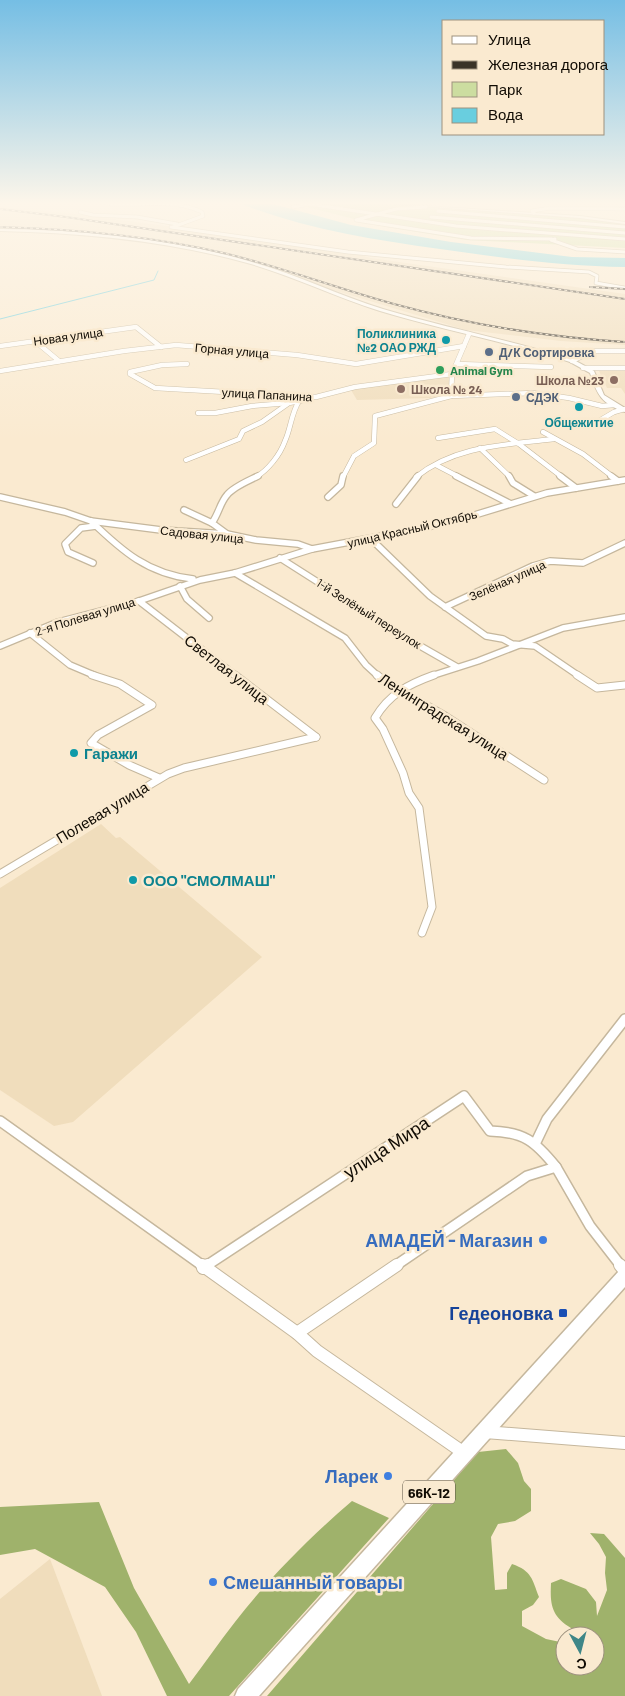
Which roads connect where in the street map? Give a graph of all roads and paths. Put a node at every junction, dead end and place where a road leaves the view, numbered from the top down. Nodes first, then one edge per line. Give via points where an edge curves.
1 (309, 283) edge
2 (597, 283) edge
3 (625, 288) edge
4 (469, 334) junction
5 (35, 341) junction
6 (0, 346) edge
7 (160, 346) junction
8 (464, 346) junction
9 (625, 351) edge
10 (572, 360) junction
11 (59, 361) junction
12 (187, 364) dead end
13 (457, 364) junction
14 (551, 367) dead end
15 (585, 368) junction
16 (625, 368) edge
17 (0, 371) edge
18 (452, 374) junction
19 (451, 396) junction
20 (316, 397) junction
21 (299, 401) junction
22 (289, 403) junction
23 (614, 405) junction
24 (624, 409) edge
25 (198, 413) dead end
26 (596, 426) dead end
27 (544, 432) dead end
28 (438, 438) dead end
29 (554, 439) junction
30 (519, 444) junction
31 (480, 448) junction
32 (186, 460) dead end
33 (436, 465) junction
34 (625, 480) edge
35 (618, 481) junction
36 (576, 488) junction
37 (534, 496) junction
38 (0, 497) edge
39 (328, 497) dead end
40 (509, 503) junction
41 (396, 504) dead end
42 (184, 510) dead end
43 (91, 521) junction
44 (212, 523) junction
45 (96, 526) junction
46 (226, 534) junction
47 (370, 539) junction
48 (625, 543) edge
49 (312, 549) junction
50 (280, 558) junction
51 (92, 563) dead end
52 (235, 573) junction
53 (168, 575) junction
54 (200, 580) junction
55 (180, 586) junction
56 (172, 588) junction
57 (138, 601) junction
58 (445, 606) junction
59 (625, 617) edge
60 (209, 618) dead end
61 (30, 633) junction
62 (524, 644) junction
63 (0, 646) edge
64 (457, 667) junction
65 (625, 685) edge
66 (399, 690) junction
67 (159, 778) junction
68 (544, 780) dead end
69 (0, 874) edge
70 (422, 933) dead end
71 (625, 1019) edge
72 (0, 1121) edge
73 (536, 1142) junction
74 (556, 1167) junction
75 (203, 1268) junction
76 (625, 1271) edge
77 (620, 1282) edge
78 (297, 1333) junction
79 (484, 1432) junction
80 (625, 1443) edge
81 (464, 1453) junction
82 (245, 1696) edge

1 - 4 street via 379,309
2 - 3 street
4 - 8 street
4 - 10 street
5 - 6 street, Новая улица
5 - 7 street, Новая улица via 136,326
5 - 11 street
7 - 8 street, Горная улица via 298,355 356,364
7 - 11 street, Горная улица
8 - 13 street
9 - 10 street via 593,351
10 - 15 street
11 - 17 street, Горная улица
12 - 20 street, улица Папанина via 162,365 130,374 157,388
13 - 14 street
13 - 18 street
15 - 16 street
15 - 23 street via 592,372 598,393
18 - 19 street
18 - 20 street, улица Папанина via 355,387
19 - 23 street via 533,393 602,406
19 - 39 street via 375,416 374,443 354,456 344,472 341,485
20 - 21 street
21 - 22 street
21 - 44 street via 285,442 273,461 264,472 228,493
22 - 25 street
22 - 32 street via 243,431 239,439
23 - 24 street
24 - 26 street via 596,422
27 - 29 street
28 - 30 street via 495,429
29 - 30 street
29 - 35 street via 582,454
30 - 31 street
30 - 36 street
31 - 33 street via 446,458
31 - 37 street via 509,474 513,483
33 - 40 street
33 - 41 street via 417,476
34 - 35 street, улица Красный Октябрь
35 - 36 street, улица Красный Октябрь
36 - 37 street, улица Красный Октябрь
37 - 40 street, улица Красный Октябрь
38 - 43 street, Садовая улица
40 - 47 street, улица Красный Октябрь via 468,517
42 - 44 street
43 - 45 street, Садовая улица
43 - 46 street, Садовая улица
44 - 46 street
45 - 51 street via 81,528 66,544 68,552
45 - 53 street, Садовая улица via 154,571
46 - 49 street, Садовая улица via 298,544
47 - 49 street, улица Красный Октябрь
47 - 58 street, Зелёная улица
48 - 58 street, Зелёная улица via 584,563 557,560 533,566
49 - 50 street, улица Красный Октябрь
50 - 52 street, улица Красный Октябрь
50 - 64 street, 1-й Зелёный переулок
52 - 54 street, улица Красный Октябрь
52 - 66 street, Ленинградская улица via 345,638 366,665
53 - 54 street, Садовая улица
53 - 56 street
54 - 55 street, 2-я Полевая улица
55 - 56 street, 2-я Полевая улица
55 - 60 street via 187,599
56 - 57 street, 2-я Полевая улица
57 - 61 street, 2-я Полевая улица via 58,622
57 - 67 street, Светлая улица via 316,737 184,768
58 - 62 street, Зелёная улица via 486,636
59 - 62 street via 563,628
61 - 63 street, 2-я Полевая улица
61 - 67 street, Полевая улица via 70,665 120,684 152,705 98,735 91,743
62 - 64 street
62 - 65 street, Зелёная улица via 534,646 596,688
64 - 66 street
66 - 68 street, Ленинградская улица
66 - 70 street via 375,718 418,808 432,907
67 - 69 street, Полевая улица
71 - 73 street via 547,1119
72 - 75 street
73 - 74 street, улица Мира
73 - 75 street, улица Мира via 518,1133 490,1131 464,1096
74 - 76 street, улица Мира via 590,1226
74 - 78 street via 527,1176
75 - 78 street
77 - 79 main road, 66К-12
78 - 81 street via 317,1351
79 - 80 street
79 - 81 main road, 66К-12
81 - 82 main road, 66К-12

